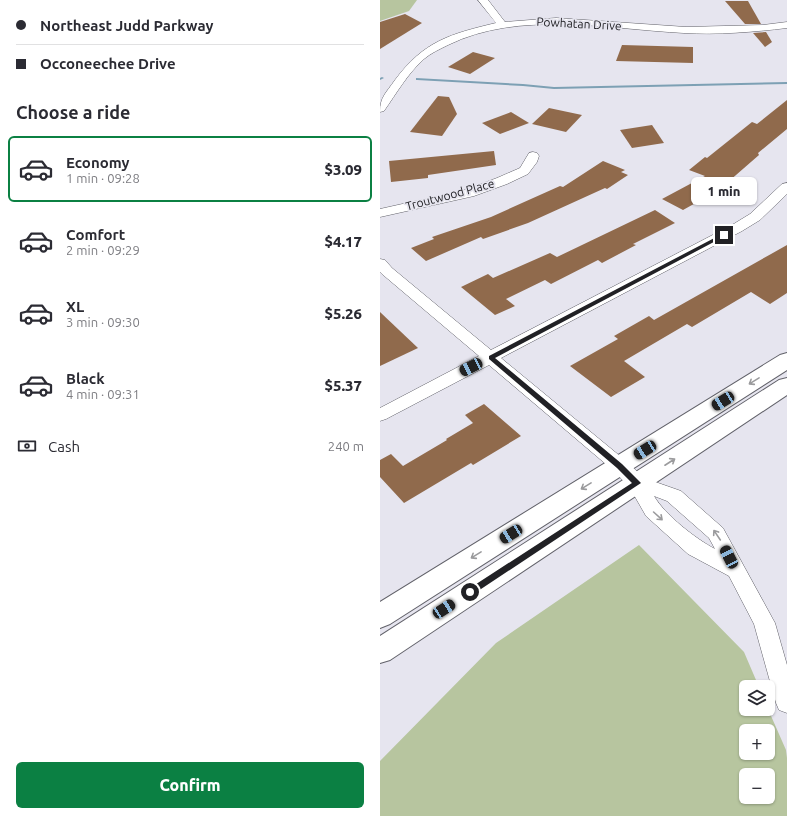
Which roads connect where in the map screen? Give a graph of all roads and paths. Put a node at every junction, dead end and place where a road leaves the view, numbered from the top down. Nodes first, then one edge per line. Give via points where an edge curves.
1 (483, 0) edge
2 (502, 25) junction
3 (787, 25) edge
4 (380, 109) edge
5 (533, 156) dead end
6 (787, 187) edge
7 (380, 213) edge
8 (380, 263) edge
9 (491, 358) junction
10 (787, 360) edge
11 (787, 385) edge
12 (380, 415) edge
13 (628, 474) junction
14 (735, 570) junction
15 (380, 616) edge
16 (380, 651) edge
17 (787, 703) edge

1 - 2 street
2 - 3 street, Powhatan Drive via 556,21 686,30
2 - 4 street, Powhatan Drive via 462,34 421,56
5 - 7 street, Troutwood Place via 524,171 502,181 469,193
6 - 9 street via 755,217 737,228
8 - 9 street
9 - 12 street
9 - 13 street
10 -> 13 highway
13 -> 11 highway
13 -> 14 street via 653,511 695,548
14 -> 13 street via 716,533 674,496
13 -> 15 highway
13 - 16 highway
14 - 17 street via 764,623

